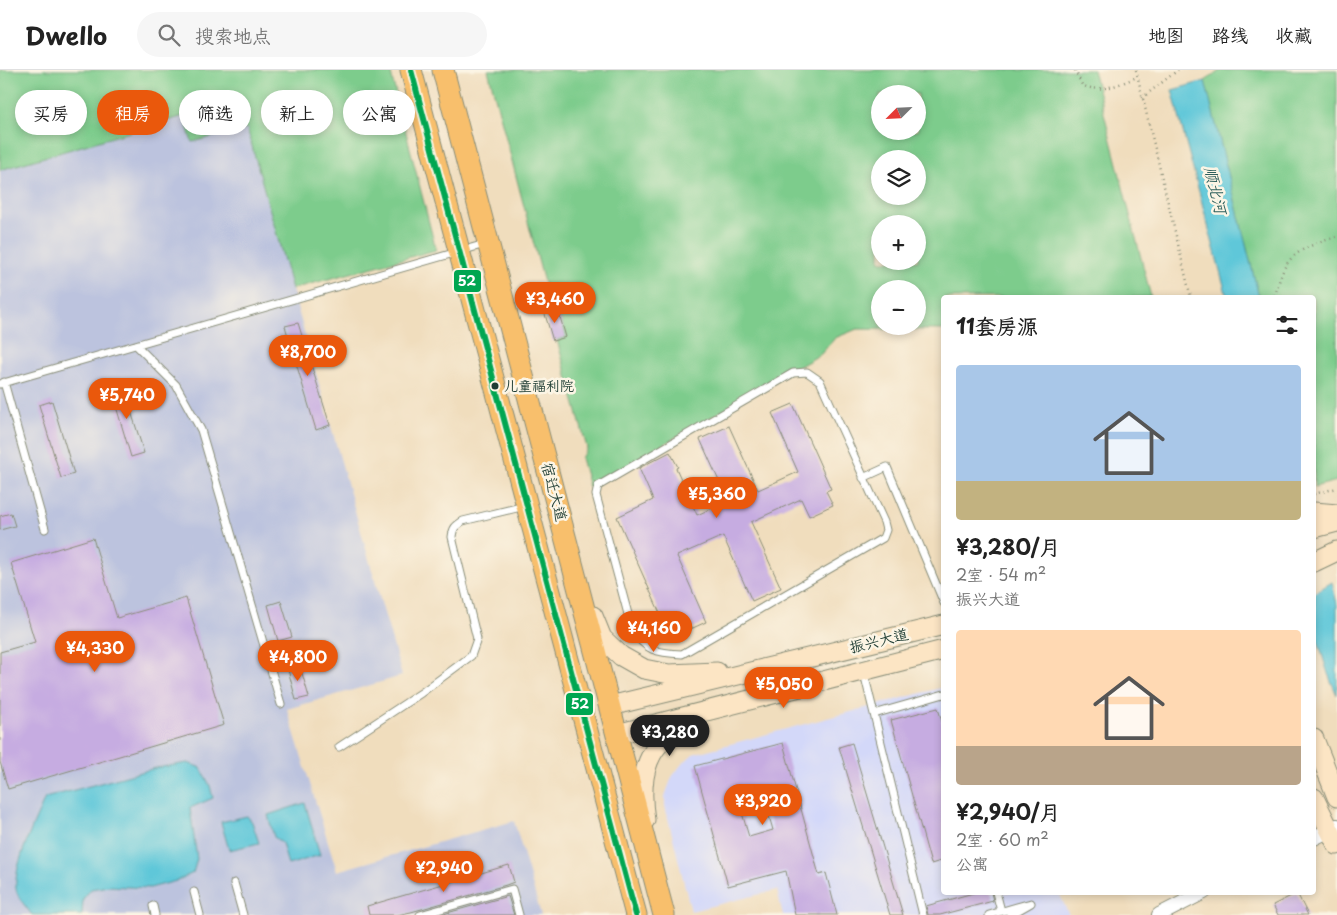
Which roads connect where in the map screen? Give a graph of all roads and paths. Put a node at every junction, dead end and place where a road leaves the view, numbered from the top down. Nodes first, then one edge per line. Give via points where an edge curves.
1 (411, 70) edge
2 (443, 70) edge
3 (1076, 70) edge
4 (1136, 70) edge
5 (1178, 70) edge
6 (1138, 77) junction
7 (1142, 98) junction
8 (1337, 237) edge
9 (488, 243) junction
10 (459, 252) junction
11 (1190, 295) edge
12 (1275, 295) edge
13 (136, 345) junction
14 (2, 383) edge
15 (863, 478) junction
16 (1337, 488) edge
17 (1316, 493) edge
18 (528, 506) junction
19 (1316, 512) edge
20 (1337, 514) edge
21 (1337, 522) edge
22 (1316, 527) edge
23 (45, 529) dead end
24 (1337, 550) edge
25 (1316, 555) edge
26 (1316, 561) edge
27 (574, 570) junction
28 (941, 596) edge
29 (941, 626) edge
30 (941, 651) edge
31 (770, 668) junction
32 (864, 671) junction
33 (771, 695) junction
34 (941, 695) edge
35 (281, 704) dead end
36 (610, 706) junction
37 (874, 714) junction
38 (617, 734) junction
39 (1316, 744) edge
40 (339, 747) dead end
41 (1337, 797) edge
42 (1316, 803) edge
43 (1329, 835) edge
44 (653, 874) junction
45 (234, 883) dead end
46 (194, 892) dead end
47 (997, 895) edge
48 (1198, 895) edge
49 (153, 906) dead end
50 (1001, 912) junction
51 (156, 915) edge
52 (200, 915) edge
53 (243, 915) edge
54 (420, 915) edge
55 (519, 915) edge
56 (636, 915) edge
57 (664, 915) edge
58 (923, 915) edge
59 (989, 915) edge
60 (1010, 915) edge
61 (1159, 915) edge

1 - 10 main road, 宿迁大道
2 - 9 main road, 宿迁大道
3 - 6 path via 1082,85 1088,88 1112,87
4 - 6 path
5 - 7 path
6 - 7 path
7 - 11 path
8 - 12 path via 1308,247 1294,257 1285,267
9 - 10 lane
9 - 27 main road, 宿迁大道
10 - 13 lane
10 - 18 main road, 宿迁大道
13 - 14 lane
13 - 35 lane via 176,385 201,430
14 - 23 lane
15 - 15 lane via 820,381 807,372 793,373 598,486 596,495 632,629 640,641 656,652 682,654 883,538 884,522
15 - 28 lane via 887,467
16 - 17 path
18 - 40 lane via 463,521 455,526 452,537 477,639 471,656
18 - 56 main road, 宿迁大道
19 - 20 main road
21 - 22 main road
24 - 25 main road
24 - 26 main road
27 - 31 main road via 602,638 621,656 644,669 669,674
27 - 36 main road, 宿迁大道
29 - 31 main road, 振兴大道
30 - 32 main road, 振兴大道
31 - 36 main road, 振兴大道
32 - 33 main road, 振兴大道
32 - 37 lane
33 - 38 main road, 振兴大道
33 - 44 main road via 689,722 674,730 654,748 643,780 644,814
34 - 37 lane
36 - 38 main road, 宿迁大道
37 - 58 lane
38 - 44 main road, 宿迁大道
39 - 41 main road
42 - 43 main road
44 - 57 main road, 宿迁大道
45 - 53 lane
46 - 52 lane
47 - 50 lane
48 - 61 street
49 - 51 lane
50 - 59 lane
50 - 60 lane via 1031,903
54 - 55 lane via 512,889

